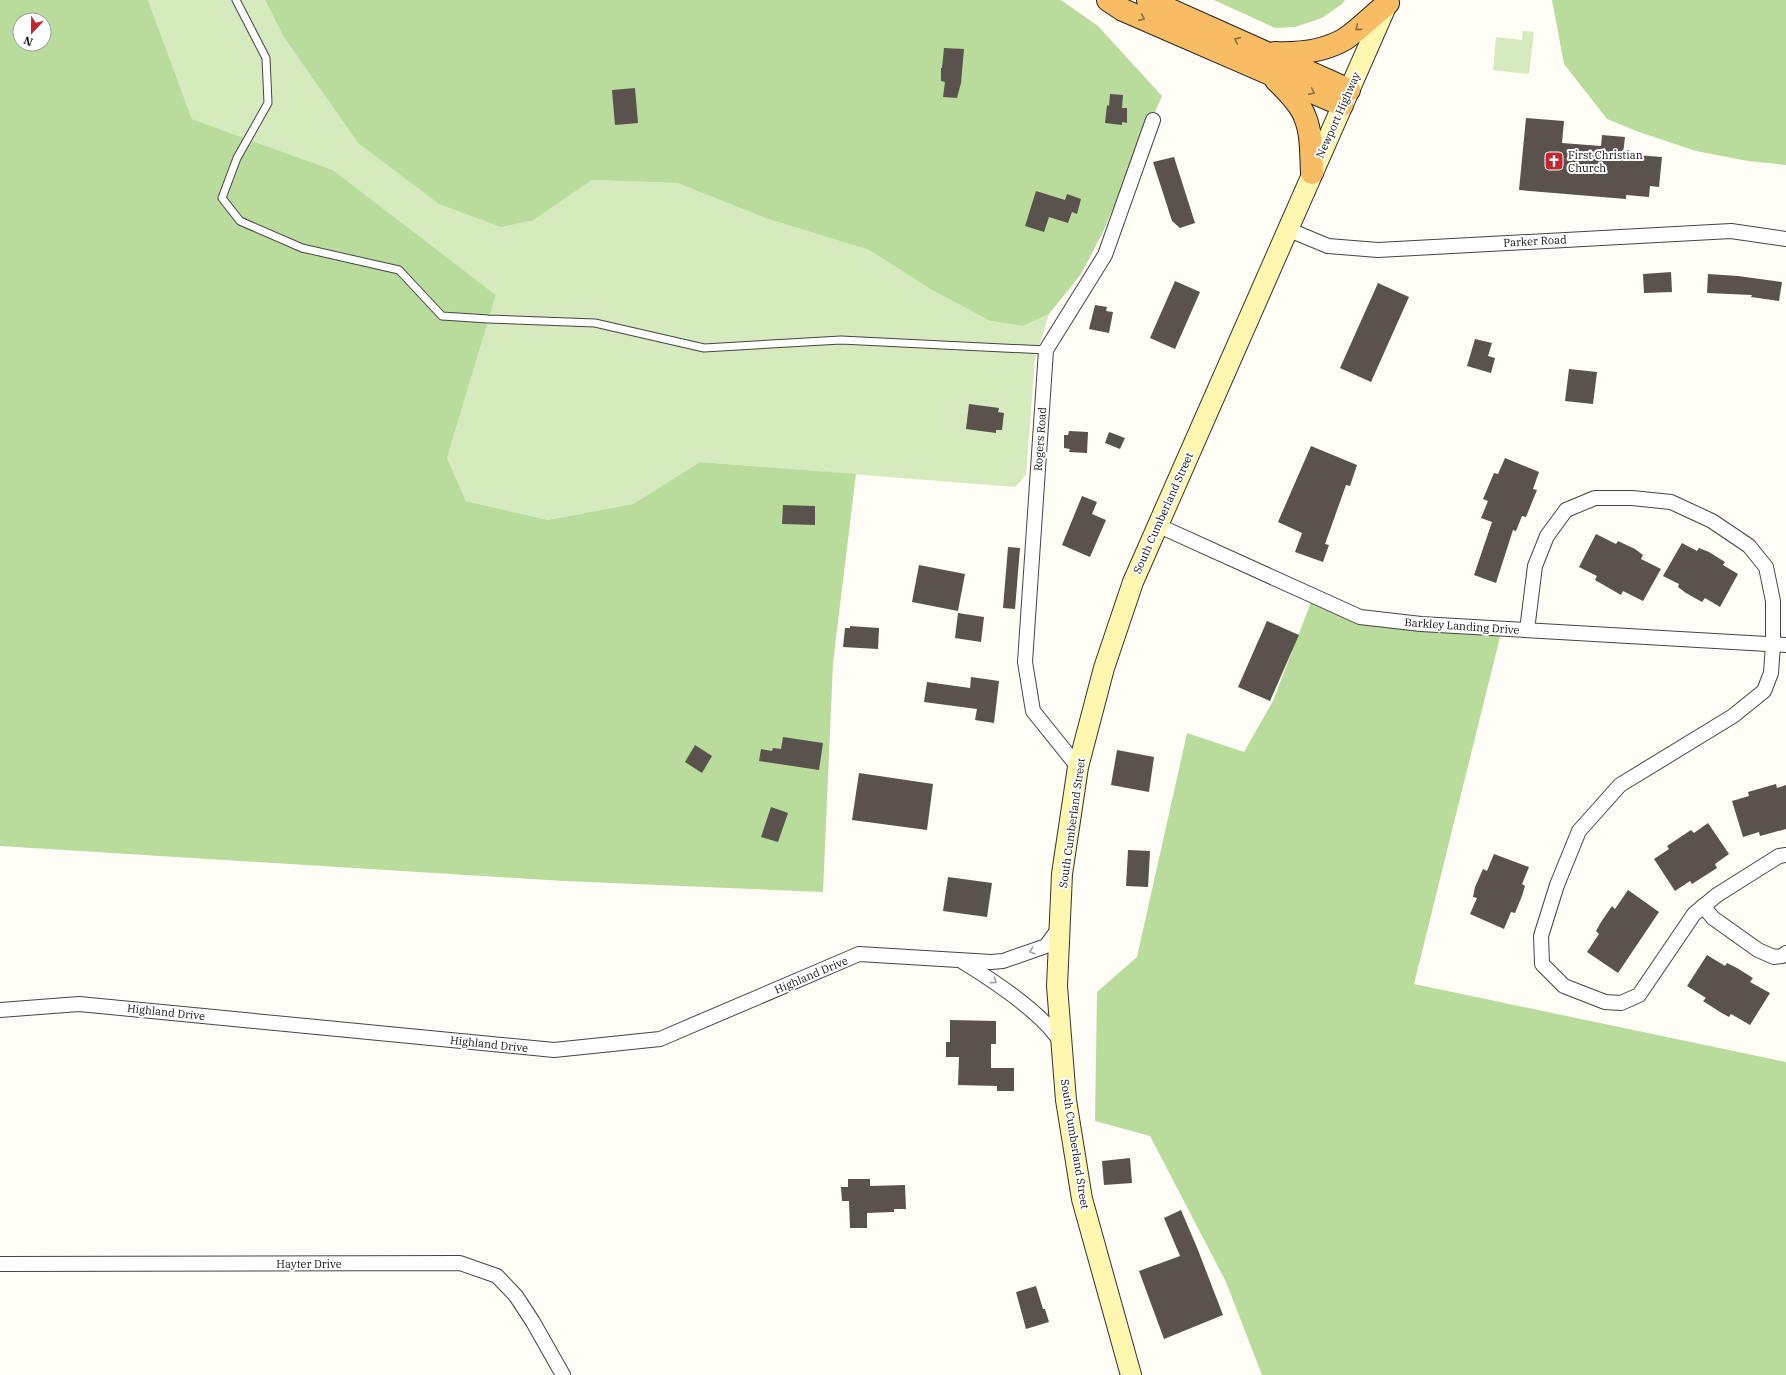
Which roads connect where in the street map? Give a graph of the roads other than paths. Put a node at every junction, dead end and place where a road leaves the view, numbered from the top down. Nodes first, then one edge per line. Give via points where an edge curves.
1 (236, 0) edge
2 (1108, 0) edge
3 (1148, 0) edge
4 (1388, 1) edge
5 (1267, 63) junction
6 (1346, 98) junction
7 (1153, 120) dead end
8 (1312, 173) junction
9 (1287, 230) junction
10 (1786, 239) edge
11 (1046, 350) junction
12 (1157, 525) junction
13 (1528, 630) junction
14 (1780, 645) edge
15 (1078, 767) junction
16 (1786, 855) edge
17 (1703, 906) junction
18 (1060, 926) junction
19 (1786, 953) edge
20 (961, 961) junction
21 (0, 1010) edge
22 (1062, 1044) junction
23 (0, 1264) edge
24 (563, 1375) edge
25 (1131, 1375) edge

1 - 11 lane via 266,58 268,103 237,158 222,198 240,221 302,248 399,270 442,316 596,323 704,348 840,340
2 -> 5 highway via 1123,10
5 -> 3 highway
4 -> 5 highway via 1345,39 1319,50
4 - 6 main road, Newport Highway
5 - 6 highway
5 - 8 highway via 1305,116 1310,136
6 - 8 main road, Newport Highway
7 - 11 street, Rogers Road via 1105,255
8 - 9 main road, Newport Highway
9 - 10 street, Parker Road via 1328,246 1378,250 1731,231
9 - 12 main road, South Cumberland Street
11 - 15 street, Rogers Road via 1025,662 1033,711
12 - 13 street, Barkley Landing Drive via 1360,617 1421,624
12 - 15 main road, South Cumberland Street via 1119,621
13 - 14 street, Barkley Landing Drive
13 - 14 street via 1535,566 1547,536 1566,510 1595,498 1632,498 1671,502 1712,521 1749,546 1766,567
14 - 17 street via 1764,691 1733,716 1620,785 1578,831 1541,936 1542,964 1564,986 1605,1002 1621,1003 1639,995 1694,914
15 - 18 main road, South Cumberland Street via 1062,874
16 - 17 street via 1779,856 1717,894
17 - 19 street via 1712,918 1758,950 1774,957
18 -> 20 street, Highland Drive via 1046,946 1037,950 1003,961
18 - 22 main road, South Cumberland Street via 1057,986
20 - 21 street, Highland Drive via 859,954 660,1039 554,1050 79,1004
20 -> 22 street via 994,981 1032,1011
22 - 25 main road, South Cumberland Street via 1066,1100 1082,1199
23 - 24 street, Hayter Drive via 460,1263 497,1276 516,1296

